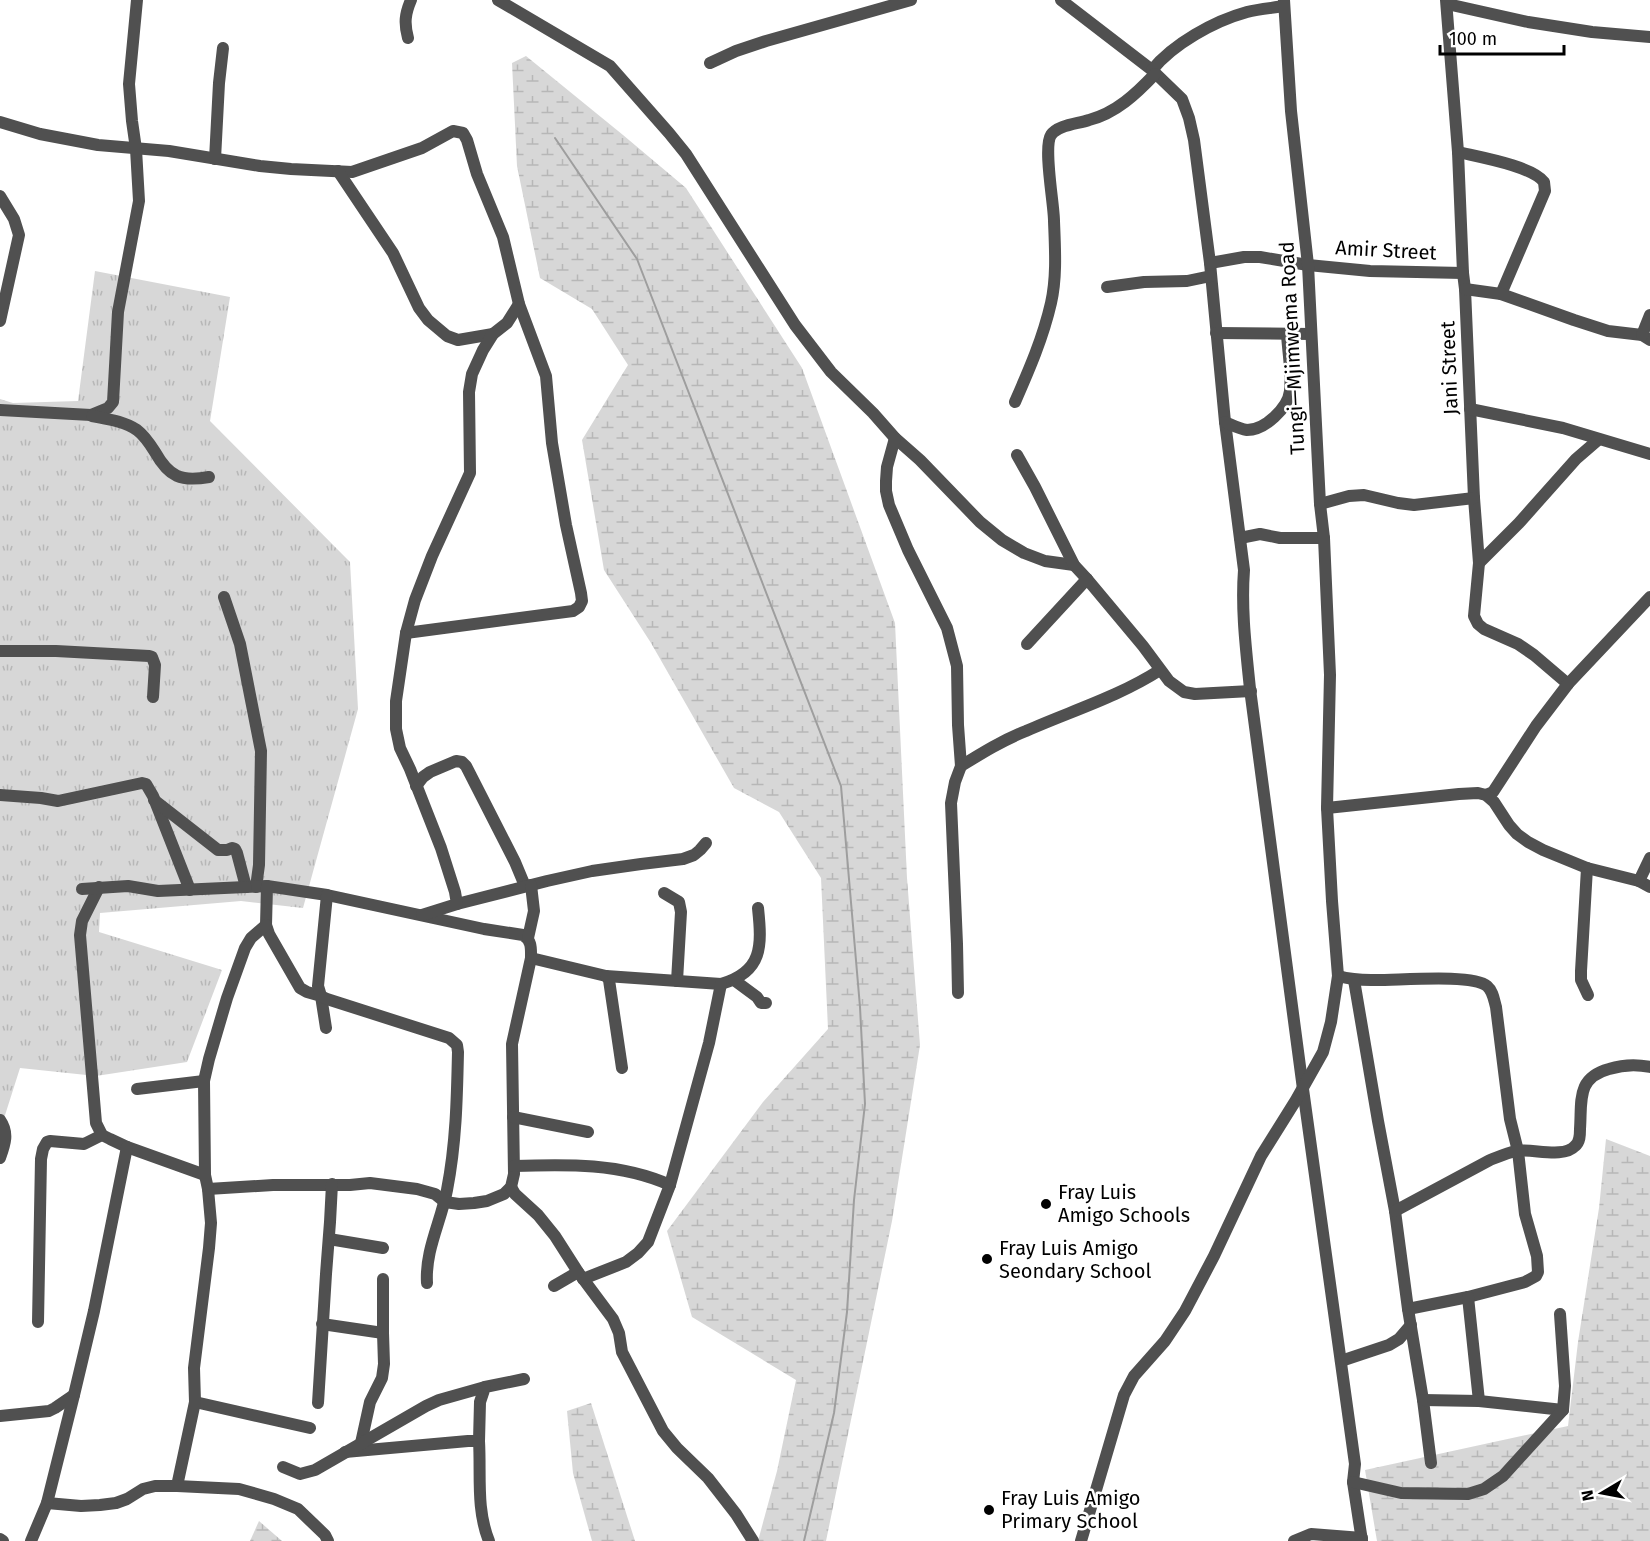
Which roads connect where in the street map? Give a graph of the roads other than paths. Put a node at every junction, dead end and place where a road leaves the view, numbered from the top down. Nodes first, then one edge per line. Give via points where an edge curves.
1 (137, 0) edge
2 (411, 0) edge
3 (911, 0) edge
4 (1061, 0) edge
5 (505, 1) edge
6 (1446, 2) edge
7 (1284, 3) edge
8 (1650, 37) edge
9 (408, 38) dead end
10 (223, 48) dead end
11 (710, 63) dead end
12 (1154, 72) junction
13 (0, 122) edge
14 (136, 148) junction
15 (1458, 152) junction
16 (215, 159) junction
17 (338, 171) junction
18 (0, 196) edge
19 (1308, 265) junction
20 (1210, 269) junction
21 (1463, 273) junction
22 (1107, 287) dead end
23 (1465, 289) junction
24 (1501, 294) junction
25 (519, 304) junction
26 (1650, 315) edge
27 (0, 321) edge
28 (1216, 333) junction
29 (493, 334) junction
30 (1287, 334) junction
31 (1311, 334) junction
32 (1646, 337) edge
33 (1015, 402) dead end
34 (1470, 409) junction
35 (0, 410) edge
36 (91, 416) junction
37 (1225, 422) junction
38 (896, 438) junction
39 (1598, 440) junction
40 (1650, 454) edge
41 (1017, 455) dead end
42 (209, 477) dead end
43 (1474, 498) junction
44 (1320, 504) junction
45 (1240, 538) junction
46 (1324, 538) junction
47 (1479, 563) junction
48 (1074, 566) junction
49 (1088, 579) junction
50 (224, 597) dead end
51 (1650, 597) edge
52 (405, 633) junction
53 (1028, 644) dead end
54 (0, 651) edge
55 (1160, 670) junction
56 (1568, 684) junction
57 (1251, 691) junction
58 (153, 698) dead end
59 (961, 766) junction
60 (416, 786) junction
61 (0, 795) edge
62 (1486, 795) junction
63 (154, 800) junction
64 (1327, 808) junction
65 (706, 843) dead end
66 (1650, 858) edge
67 (1587, 868) junction
68 (1644, 884) edge
69 (528, 885) junction
70 (256, 886) junction
71 (99, 888) junction
72 (82, 889) dead end
73 (190, 890) junction
74 (664, 893) dead end
75 (327, 895) junction
76 (457, 904) junction
77 (758, 908) dead end
78 (422, 915) junction
79 (266, 925) junction
80 (528, 938) junction
81 (531, 958) junction
82 (606, 975) junction
83 (1338, 976) junction
84 (734, 980) junction
85 (1354, 980) junction
86 (677, 981) junction
87 (721, 984) junction
88 (958, 993) dead end
89 (1587, 994) dead end
90 (321, 996) junction
91 (766, 1003) dead end
92 (326, 1028) dead end
93 (1650, 1066) edge
94 (622, 1068) dead end
95 (204, 1081) junction
96 (137, 1089) dead end
97 (1303, 1089) junction
98 (513, 1117) junction
99 (0, 1120) edge
100 (588, 1132) dead end
101 (102, 1135) junction
102 (126, 1147) junction
103 (1518, 1151) junction
104 (0, 1158) edge
105 (514, 1166) junction
106 (205, 1175) junction
107 (332, 1184) junction
108 (670, 1185) junction
109 (511, 1187) junction
110 (208, 1189) junction
111 (445, 1202) junction
112 (1395, 1211) junction
113 (329, 1239) junction
114 (383, 1248) dead end
115 (580, 1276) junction
116 (383, 1280) dead end
117 (427, 1283) dead end
118 (554, 1286) dead end
119 (1332, 1297) junction
120 (1468, 1297) junction
121 (1408, 1309) junction
122 (1560, 1314) dead end
123 (38, 1322) dead end
124 (322, 1324) junction
125 (1411, 1325) junction
126 (383, 1333) junction
127 (1341, 1361) junction
128 (524, 1379) dead end
129 (485, 1387) junction
130 (74, 1395) junction
131 (1424, 1400) junction
132 (1479, 1401) junction
133 (195, 1402) junction
134 (318, 1403) dead end
135 (1563, 1410) junction
136 (0, 1416) edge
137 (310, 1428) dead end
138 (479, 1441) junction
139 (361, 1443) junction
140 (345, 1452) junction
141 (1431, 1462) dead end
142 (1355, 1464) junction
143 (283, 1467) dead end
144 (1353, 1482) junction
145 (177, 1486) junction
146 (48, 1503) junction
147 (1362, 1539) edge
148 (31, 1541) edge
149 (328, 1541) edge
150 (489, 1541) edge
151 (753, 1541) edge
152 (1081, 1541) edge
153 (1294, 1541) edge

1 - 14 street via 129,84
2 - 9 street via 405,15
3 - 11 street via 766,41
4 - 12 street
5 - 38 street via 610,66 686,154 795,325 831,372
6 - 8 street via 1528,22
6 - 15 street, Jani Street
7 - 12 street via 1248,11 1197,34 1159,62
7 - 19 street, Tungi—Mjimwema Road
10 - 16 street
12 - 20 street via 1182,99 1189,118
12 - 33 street via 1119,107 1092,120 1055,130 1049,137 1055,274 1051,303
13 - 14 street via 40,134
14 - 16 street
14 - 36 street via 139,201 118,312 113,402
15 - 21 street, Jani Street
15 - 24 street via 1526,169 1544,182 1545,191
16 - 17 street
17 - 25 street via 352,172 422,148 453,131 463,133 503,237
17 - 29 street via 393,253 428,320 458,340
18 - 27 street via 19,235
19 - 20 street, Amir Street via 1244,257
19 - 21 street, Amir Street
19 - 31 street, Tungi—Mjimwema Road
20 - 22 street, Amir Street via 1187,281
20 - 28 street
21 - 23 street, Jani Street
23 - 24 street
23 - 34 street, Jani Street
24 - 32 street via 1608,331
25 - 29 street via 507,323
25 - 52 street via 546,376 552,444 582,601 573,611
26 - 32 street
28 - 30 street
28 - 37 street
29 - 52 street via 472,374 469,392 471,473 432,556
30 - 31 street
30 - 37 street via 1290,393 1284,405 1274,417 1254,429 1245,430
31 - 44 street, Tungi—Mjimwema Road
34 - 39 street via 1563,428
34 - 43 street, Jani Street
35 - 36 street
36 - 42 street via 138,430 168,472 177,477
37 - 45 street
38 - 48 street via 1002,540 1045,561
38 - 59 street via 887,467 886,491 908,550 951,637 957,666
39 - 40 street
39 - 47 street
41 - 48 street
43 - 44 street via 1414,505 1349,495
43 - 47 street, Jani Street
44 - 46 street, Tungi—Mjimwema Road
45 - 46 street via 1255,534
45 - 57 street via 1243,623
46 - 64 street, Tungi—Mjimwema Road via 1330,694
47 - 56 street, Jani Street via 1474,616 1478,624 1518,644
48 - 49 street
49 - 53 street
49 - 55 street
50 - 70 street via 240,644 261,751
51 - 56 street
52 - 60 street via 396,729
54 - 58 street via 149,656 155,665
55 - 57 street via 1185,692
55 - 59 street via 1105,699 1024,731
56 - 62 street via 1493,792
57 - 97 street
59 - 88 street via 951,804
60 - 69 street via 430,771 462,762
60 - 76 street via 441,848
61 - 63 street via 58,801 142,783
62 - 64 street via 1459,794
62 - 67 street via 1528,842
63 - 70 street via 218,850 235,849
63 - 73 street
64 - 83 street, Tungi—Mjimwema Road
65 - 69 street via 683,860 592,871
66 - 68 street
67 - 68 street
67 - 89 street via 1581,981
69 - 76 street
69 - 80 street via 534,911
70 - 73 street
70 - 75 street
70 - 79 street
71 - 72 street
71 - 73 street
71 - 101 street via 82,921 80,935 96,1123
74 - 86 street via 679,902 681,912
75 - 78 street
75 - 90 street via 318,986
76 - 78 street
77 - 84 street via 758,956 745,974
78 - 80 street
79 - 90 street via 300,988
79 - 95 street via 245,948
80 - 81 street
81 - 82 street
81 - 98 street via 512,1044
82 - 86 street
82 - 94 street
83 - 85 street
83 - 97 street, Tungi—Mjimwema Road via 1323,1052
84 - 87 street
84 - 91 street
85 - 103 street via 1451,979 1488,987 1496,1007 1510,1119
85 - 112 street
86 - 87 street
87 - 108 street
90 - 92 street
90 - 111 street via 449,1038 457,1045 456,1118
93 - 103 street via 1618,1066 1586,1081 1580,1139 1570,1150
95 - 96 street
95 - 106 street
97 - 119 street
97 - 152 street, Tungi—Mjimwema Road via 1261,1156 1185,1311 1134,1376 1124,1395
98 - 100 street
98 - 105 street
99 - 104 street via 6,1135
101 - 102 street
101 - 123 street via 84,1144 50,1141 43,1149
102 - 106 street
102 - 130 street
103 - 112 street via 1490,1160
103 - 120 street via 1525,1214 1538,1272 1531,1280
105 - 108 street via 605,1167
105 - 109 street
106 - 110 street
107 - 110 street
107 - 111 street via 370,1183 417,1189 435,1194
107 - 113 street
108 - 115 street via 648,1242 638,1253 626,1262
109 - 111 street via 487,1201
109 - 115 street via 550,1229
110 - 133 street via 211,1223 194,1368
111 - 117 street via 428,1254
112 - 121 street
113 - 114 street
113 - 124 street
115 - 118 street
115 - 151 street via 613,1319 622,1352 663,1431 708,1478
116 - 126 street
119 - 127 street
119 - 142 street via 1328,1305 1331,1327 1350,1460
120 - 121 street
120 - 132 street
121 - 125 street
122 - 135 street
124 - 126 street
124 - 134 street
125 - 127 street via 1389,1345
125 - 131 street
126 - 139 street via 382,1378 370,1402
127 - 142 street
128 - 129 street
129 - 138 street via 480,1402
129 - 139 street via 439,1400
130 - 136 street via 49,1411
130 - 146 street
131 - 132 street
131 - 141 street
132 - 135 street
133 - 137 street
133 - 145 street
135 - 144 street via 1503,1476 1484,1489 1468,1494 1401,1493
138 - 140 street
138 - 150 street via 479,1498
139 - 140 street
140 - 143 street via 304,1474
142 - 144 street
144 - 147 street
145 - 146 street via 143,1488 116,1503
145 - 149 street via 239,1489 274,1498 298,1509
146 - 148 street
147 - 153 street via 1311,1533

